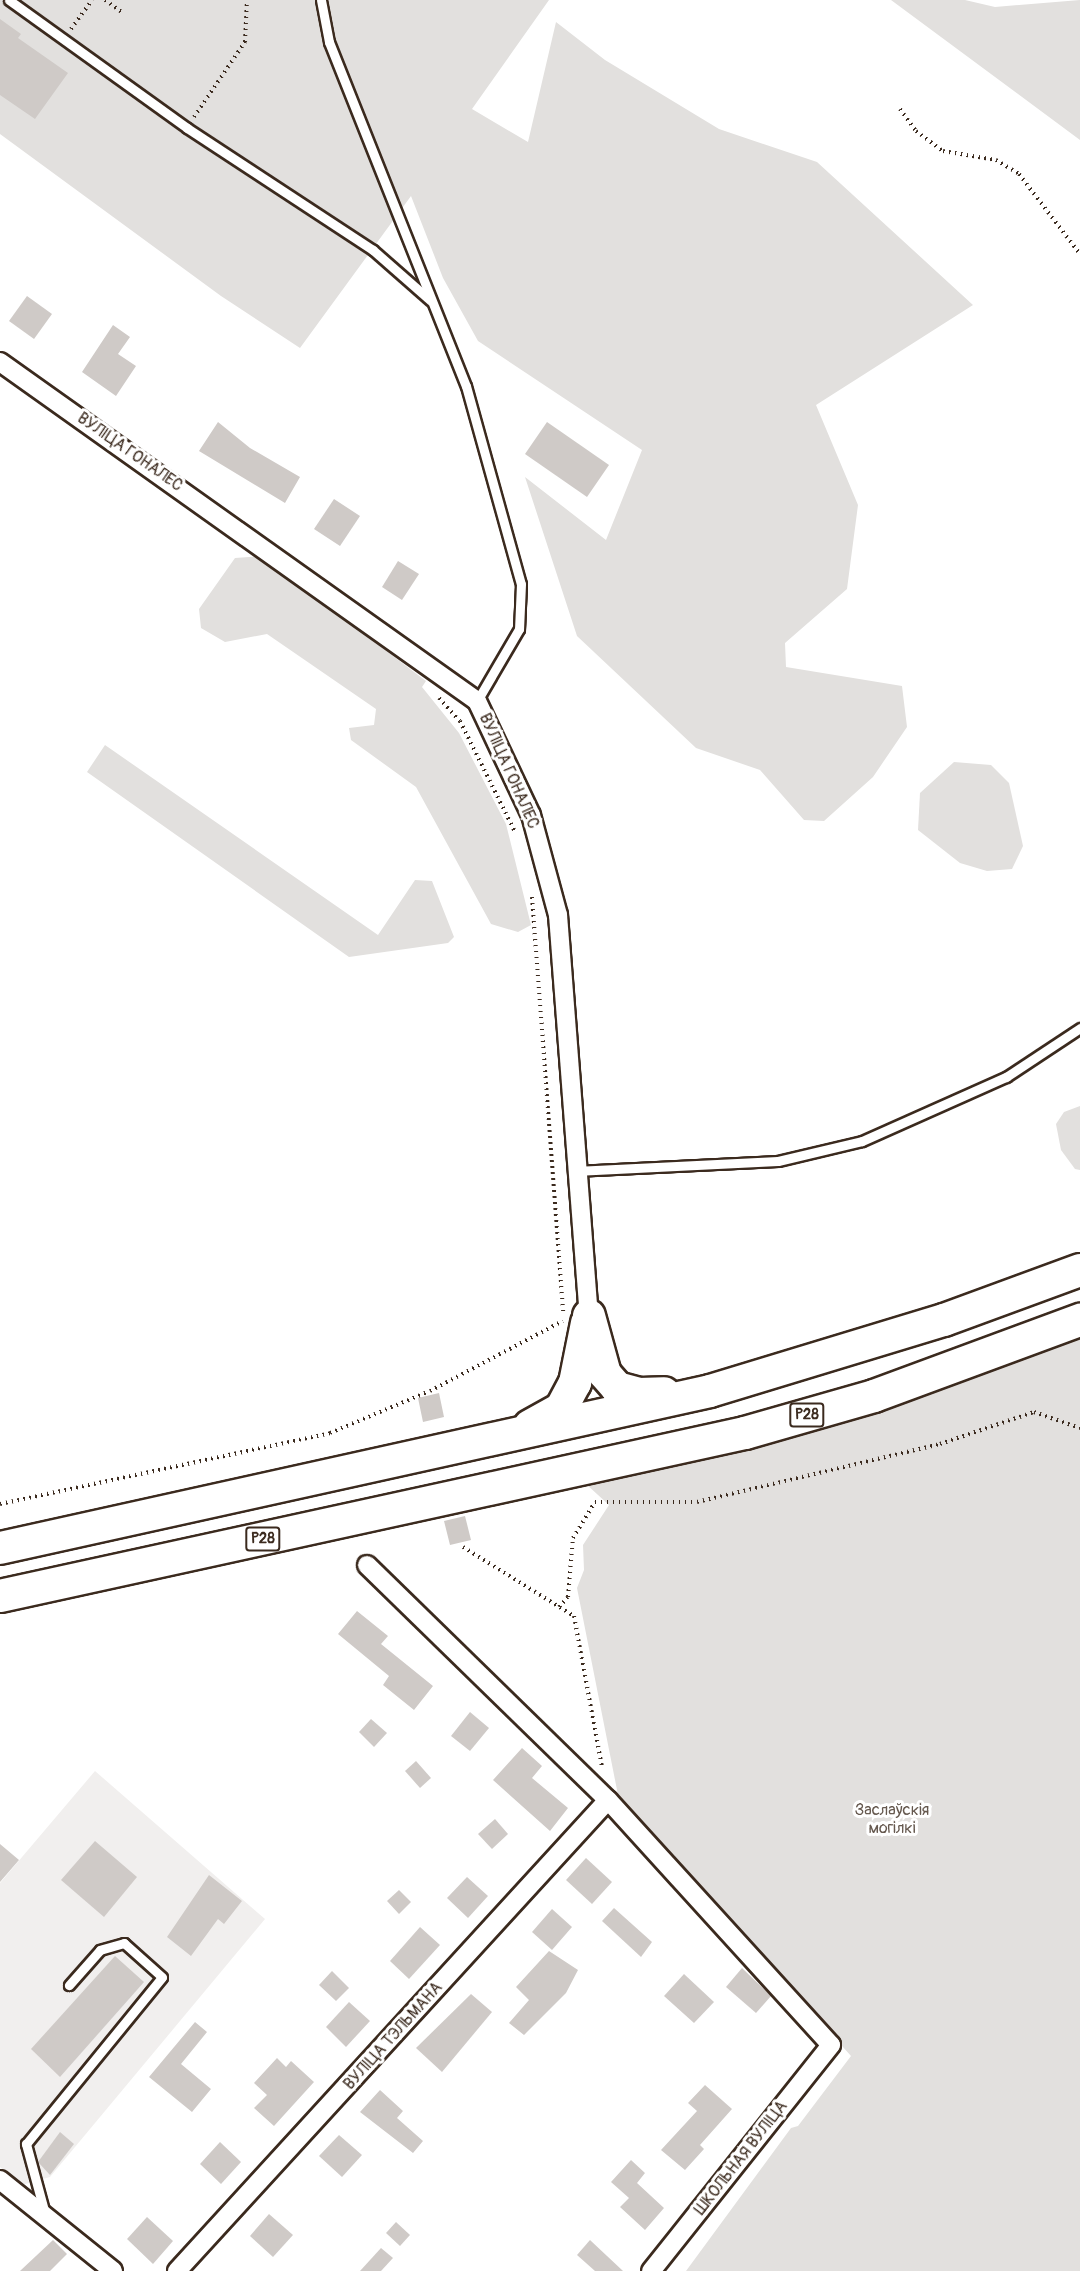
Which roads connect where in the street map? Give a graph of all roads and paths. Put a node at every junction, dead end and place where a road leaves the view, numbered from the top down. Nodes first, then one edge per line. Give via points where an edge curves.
1 (9, 0) edge
2 (92, 0) edge
3 (105, 0) edge
4 (247, 0) edge
5 (321, 0) edge
6 (123, 13) dead end
7 (65, 37) junction
8 (900, 109) dead end
9 (187, 128) junction
10 (1080, 254) edge
11 (432, 301) junction
12 (0, 362) edge
13 (439, 674) junction
14 (477, 701) junction
15 (517, 837) dead end
16 (531, 889) dead end
17 (1080, 1028) edge
18 (575, 1171) junction
19 (1080, 1270) edge
20 (588, 1316) junction
21 (1080, 1320) edge
22 (710, 1391) junction
23 (1080, 1428) edge
24 (504, 1439) junction
25 (0, 1504) edge
26 (463, 1547) dead end
27 (0, 1548) edge
28 (367, 1564) dead end
29 (0, 1596) edge
30 (559, 1607) junction
31 (608, 1800) junction
32 (69, 1985) dead end
33 (0, 2180) edge
34 (45, 2214) junction
35 (113, 2271) edge
36 (177, 2271) edge
37 (651, 2271) edge

1 - 7 lane
2 - 7 path
3 - 6 path
4 - 9 path via 245,42
5 - 11 lane via 329,42
7 - 9 lane
8 - 10 path via 916,131 943,151 996,160 1019,174
9 - 11 lane via 373,250
11 - 14 lane via 465,387 521,584 519,629
12 - 13 street, ВУЛІЦА ГОНАЛЕС
13 - 14 street, ВУЛІЦА ГОНАЛЕС
13 - 15 path via 429,688 460,721
14 - 18 street, ВУЛІЦА ГОНАЛЕС via 531,815 552,885 561,942
16 - 25 path via 563,1321 430,1391 330,1433
17 - 18 lane via 1006,1077 862,1141 778,1161
18 - 20 street, ВУЛІЦА ГОНАЛЕС
19 - 22 highway via 944,1320
20 - 22 highway via 605,1374 617,1388 639,1394
20 - 24 highway via 575,1383 561,1409
21 - 29 highway, Р28 via 874,1395 745,1433
22 - 24 highway
23 - 30 path via 1034,1412 940,1444 697,1502 595,1502 573,1538 568,1597
24 - 27 highway
26 - 30 path
28 - 31 street
30 - 31 path via 574,1616
31 - 36 street, ВУЛІЦА ТЭЛЬМАНА
31 - 37 street, ШКОЛЬНАЯ ВУЛІЦА via 831,2045
32 - 34 lane via 100,1950 124,1943 162,1977 26,2144
33 - 34 street
34 - 35 street

